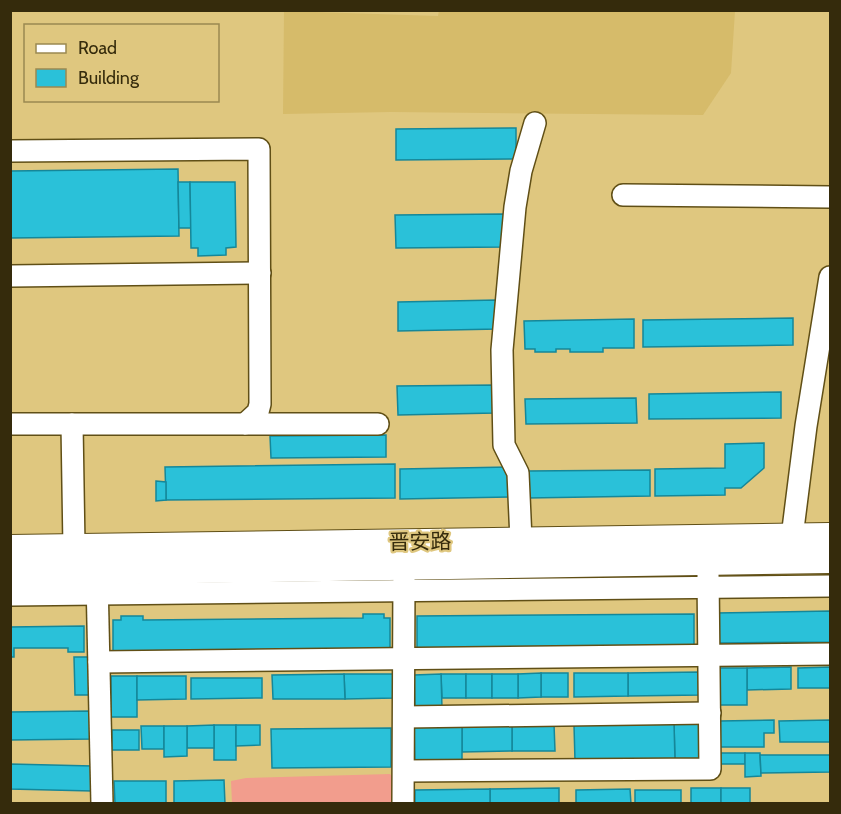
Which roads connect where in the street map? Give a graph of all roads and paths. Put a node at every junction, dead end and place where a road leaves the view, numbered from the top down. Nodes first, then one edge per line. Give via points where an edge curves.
1 (536, 123) dead end
2 (10, 151) edge
3 (623, 195) dead end
4 (831, 197) edge
5 (260, 273) junction
6 (10, 276) edge
7 (831, 277) edge
8 (10, 424) edge
9 (72, 424) junction
10 (245, 424) junction
11 (378, 424) dead end
12 (831, 536) edge
13 (792, 537) junction
14 (521, 540) junction
15 (10, 548) edge
16 (74, 548) junction
17 (831, 560) edge
18 (708, 562) junction
19 (10, 573) edge
20 (404, 578) junction
21 (97, 583) junction
22 (831, 586) edge
23 (708, 587) junction
24 (10, 595) edge
25 (831, 654) edge
26 (709, 655) junction
27 (404, 659) junction
28 (99, 662) junction
29 (710, 713) junction
30 (404, 717) junction
31 (404, 771) junction
32 (102, 804) edge
33 (403, 804) edge

1 - 14 street via 515,207 503,340 504,445 518,473
2 - 5 street via 259,149
3 - 4 street
5 - 6 street
5 - 10 street via 260,405
7 - 13 street
8 - 9 street
9 - 10 street
9 - 16 street
10 - 11 street
12 - 13 main road, 晋安路
13 - 14 main road, 晋安路
14 - 16 main road, 晋安路
15 - 16 main road, 晋安路
17 - 18 main road, 晋安路
18 - 20 main road, 晋安路
18 - 23 street
19 - 21 main road, 晋安路
20 - 21 main road, 晋安路
20 - 23 street
20 - 27 street
21 - 24 street
21 - 28 street
22 - 23 street
23 - 26 street
25 - 26 street
26 - 27 street
26 - 29 street
27 - 28 street
27 - 30 street
28 - 32 street
29 - 30 street
29 - 31 street via 710,768
30 - 31 street
31 - 33 street

